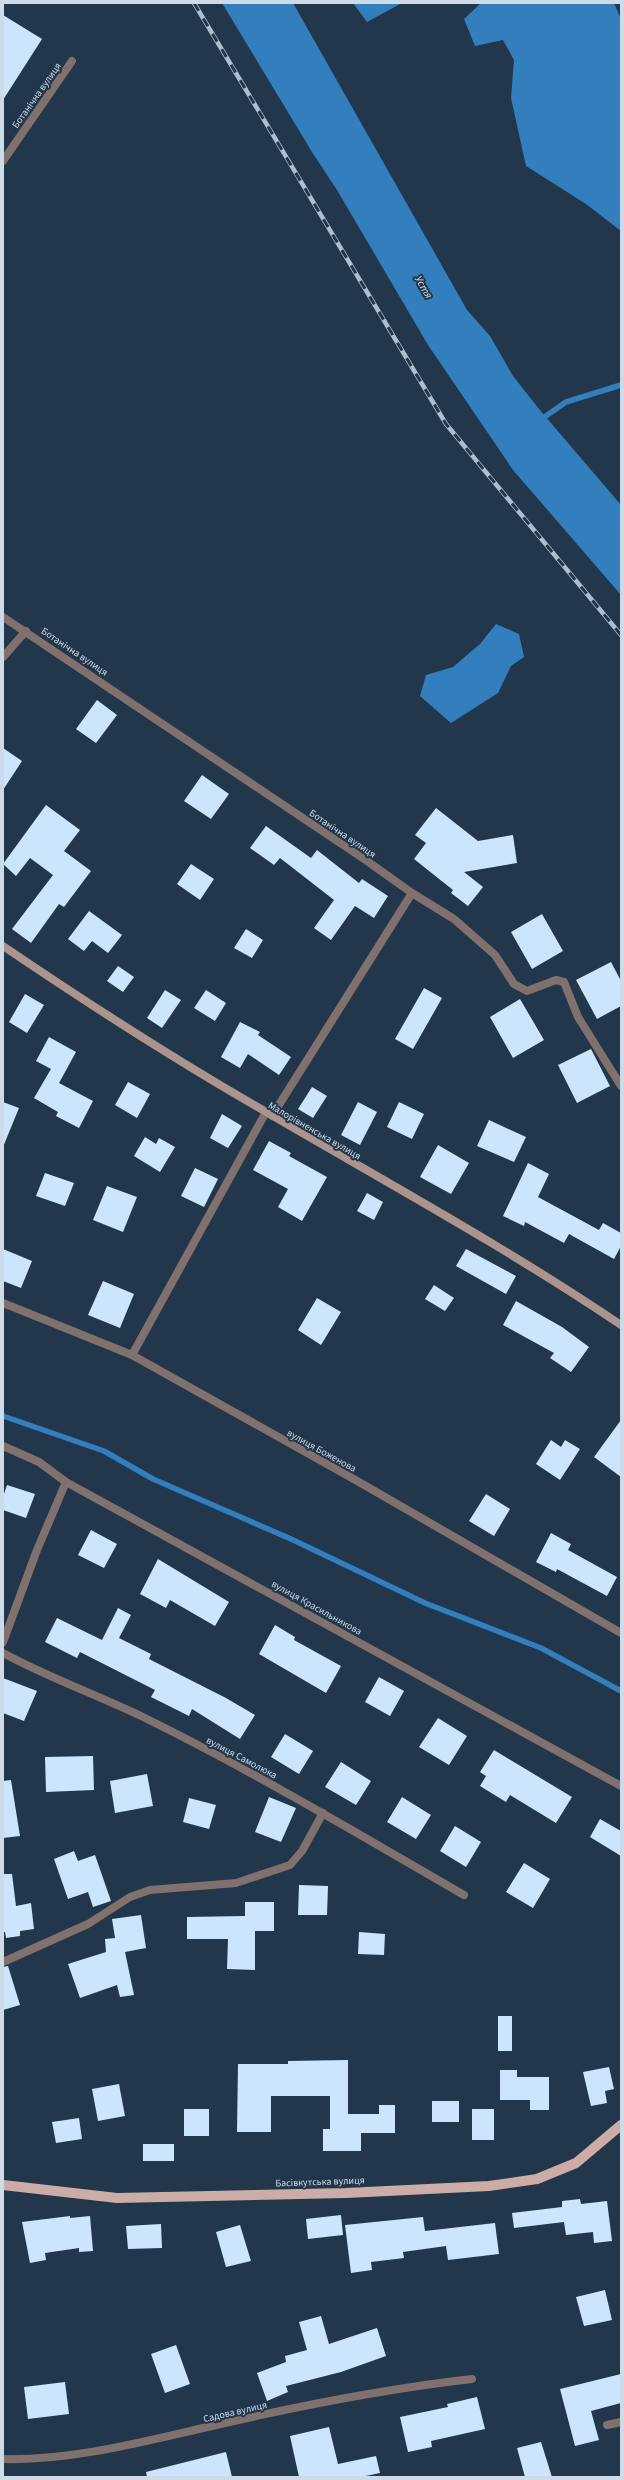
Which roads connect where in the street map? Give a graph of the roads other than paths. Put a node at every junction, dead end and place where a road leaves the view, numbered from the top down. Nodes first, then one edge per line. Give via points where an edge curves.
1 (72, 61) dead end
2 (3, 161) edge
3 (3, 617) edge
4 (26, 631) junction
5 (3, 657) edge
6 (412, 894) junction
7 (3, 946) edge
8 (621, 1086) edge
9 (269, 1114) junction
10 (3, 1303) edge
11 (621, 1324) edge
12 (132, 1355) junction
13 (3, 1446) edge
14 (66, 1482) junction
15 (621, 1633) edge
16 (3, 1642) edge
17 (3, 1653) edge
18 (621, 1786) edge
19 (323, 1813) junction
20 (464, 1895) dead end
21 (3, 1962) edge
22 (621, 2125) edge
23 (3, 2185) edge
24 (472, 2379) dead end
25 (621, 2422) edge
26 (608, 2425) dead end
27 (3, 2459) edge

1 - 2 street, Ботанічна вулиця
3 - 4 street, Ботанічна вулиця
4 - 5 street
4 - 6 street, Ботанічна вулиця via 360,856
6 - 8 street, Ботанічна вулиця via 454,919 471,933 495,955 514,984 527,991 556,980 564,982 578,1017
6 - 9 street
7 - 9 street, Малорівненська вулиця via 104,1014
9 - 11 street, Малорівненська вулиця via 562,1285
9 - 12 street
10 - 12 street, вулиця Боженова
12 - 15 street, вулиця Боженова
13 - 14 street, вулиця Красильникова via 40,1462
14 - 16 street via 37,1550
14 - 18 street, вулиця Красильникова
17 - 19 street, вулиця Самолюка via 140,1716 260,1777
19 - 20 street, вулиця Самолюка
19 - 21 street via 302,1851 290,1865 236,1883 150,1890 130,1897 88,1924
22 - 23 main road, Басівкутська вулиця via 576,2163 537,2179 489,2186 346,2193 117,2198
24 - 27 street, Садова вулиця via 363,2393 137,2445
25 - 26 street

